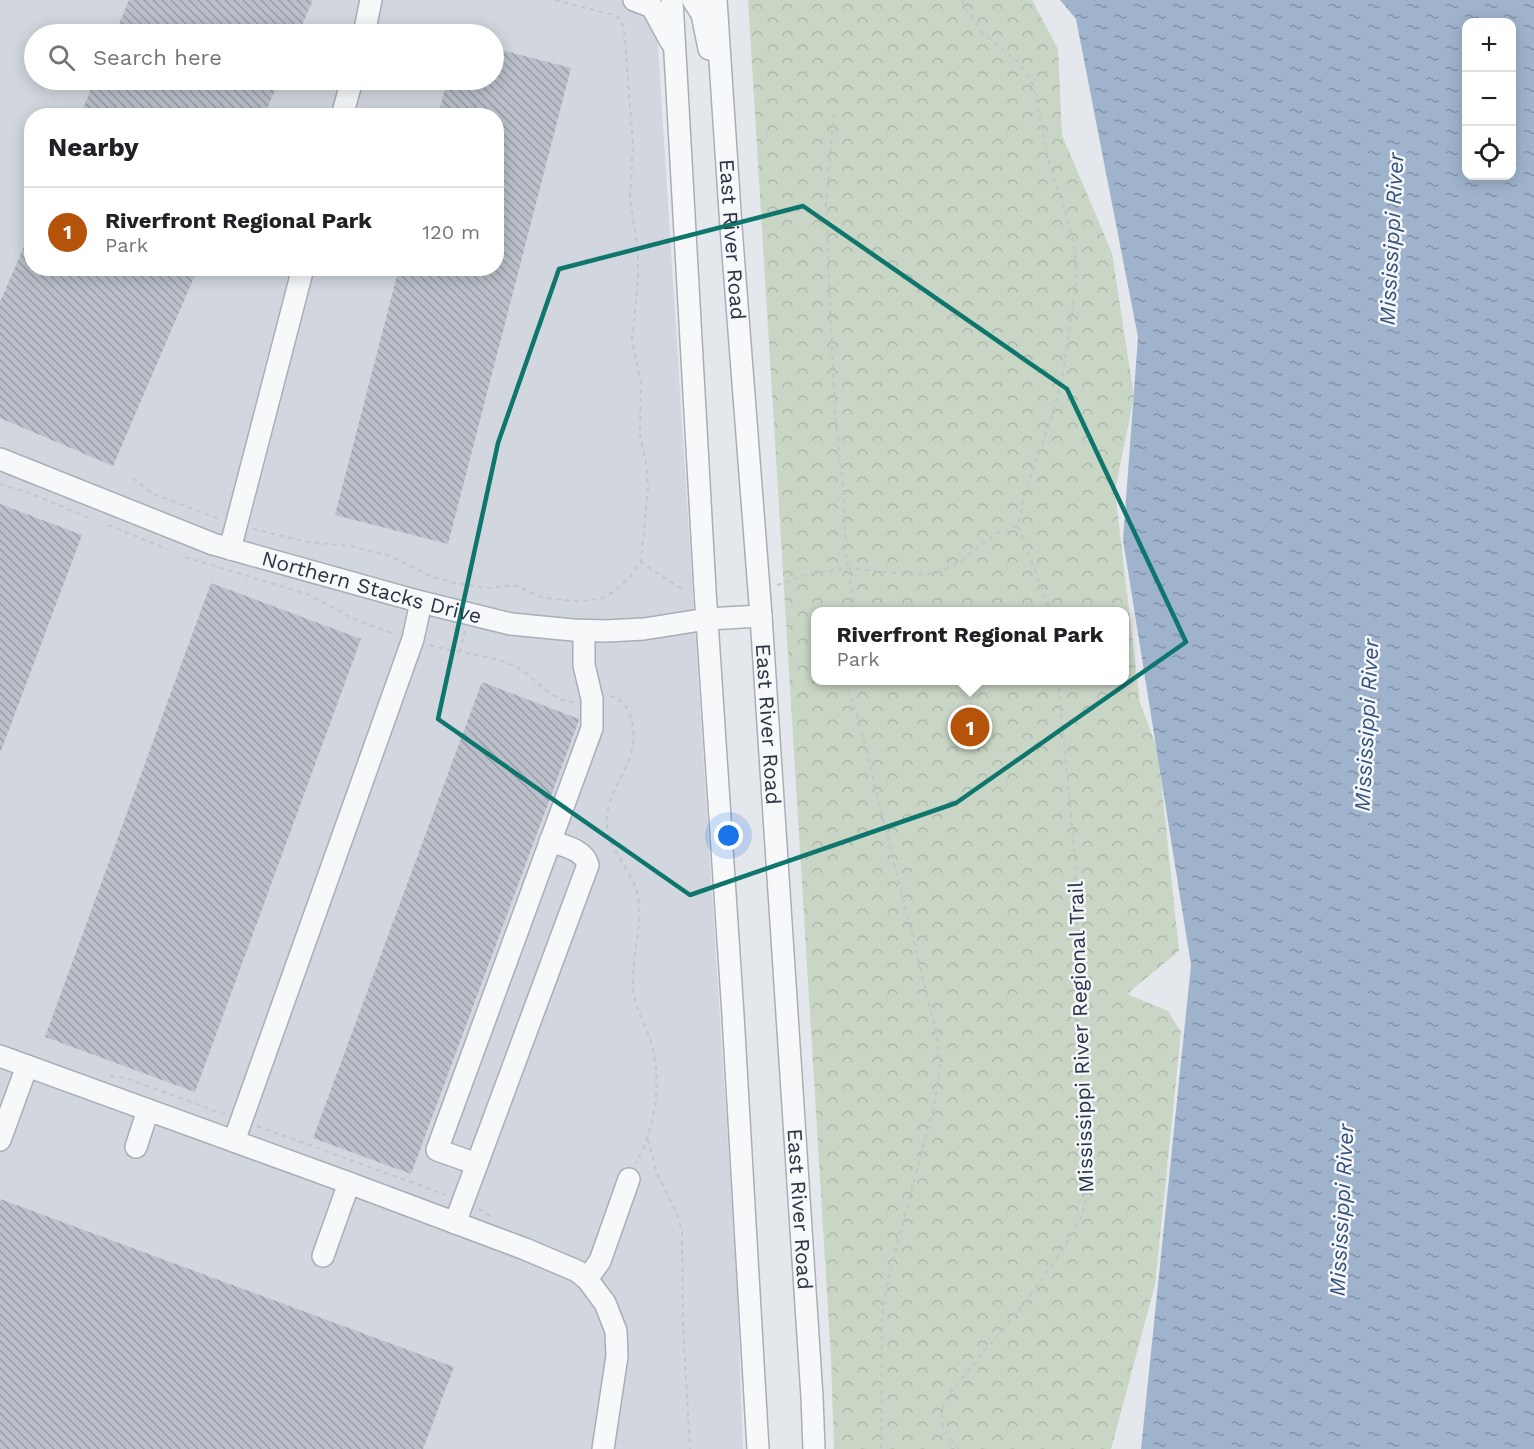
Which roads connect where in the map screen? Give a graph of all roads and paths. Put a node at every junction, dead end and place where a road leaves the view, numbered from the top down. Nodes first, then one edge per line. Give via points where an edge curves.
1 (371, 0) edge
2 (555, 0) edge
3 (634, 0) edge
4 (672, 0) edge
5 (693, 0) edge
6 (717, 0) edge
7 (962, 0) edge
8 (366, 24) edge
9 (674, 47) junction
10 (349, 90) edge
11 (344, 108) edge
12 (834, 113) dead end
13 (726, 122) junction
14 (301, 276) edge
15 (0, 459) edge
16 (133, 478) dead end
17 (0, 484) edge
18 (89, 518) dead end
19 (108, 525) dead end
20 (236, 525) junction
21 (1018, 526) junction
22 (167, 549) dead end
23 (230, 549) junction
24 (185, 557) dead end
25 (641, 562) junction
26 (848, 568) junction
27 (771, 586) dead end
28 (685, 591) dead end
29 (421, 602) junction
30 (853, 607) edge
31 (1050, 607) edge
32 (761, 616) junction
33 (707, 620) junction
34 (466, 628) dead end
35 (584, 630) junction
36 (399, 635) dead end
37 (428, 644) dead end
38 (460, 653) junction
39 (846, 685) edge
40 (1058, 685) edge
41 (608, 696) dead end
42 (579, 701) dead end
43 (550, 841) junction
44 (0, 1056) edge
45 (27, 1066) junction
46 (106, 1075) dead end
47 (148, 1110) junction
48 (242, 1120) junction
49 (648, 1139) junction
50 (0, 1140) edge
51 (234, 1141) junction
52 (136, 1147) dead end
53 (477, 1164) junction
54 (629, 1179) joint
55 (349, 1183) junction
56 (463, 1201) junction
57 (494, 1218) dead end
58 (455, 1223) junction
59 (323, 1256) dead end
60 (587, 1278) junction
61 (603, 1449) edge
62 (690, 1449) edge
63 (758, 1449) edge
64 (814, 1449) edge
65 (881, 1449) edge
66 (959, 1449) edge

1 - 8 street
2 - 25 path via 613,15 624,29 633,143 630,199 638,249 632,340 641,383 640,435 648,488
3 - 9 street via 652,7
4 - 9 street
5 - 13 street via 702,14 709,48 711,93
6 - 13 street, East River Road
7 - 21 path via 982,32 1018,62 1033,85 1049,163 1076,251 1076,285 1062,380
9 - 33 street
10 - 11 street
12 - 26 path via 826,203 835,414
13 - 32 street, East River Road
14 - 20 street
15 - 23 street, Northern Stacks Drive
16 - 20 path via 151,493
17 - 18 path
19 - 22 path
20 - 23 street
20 - 25 path via 390,556 455,583 486,588 514,585 553,599 580,601 610,594
21 - 26 path via 995,534 961,561 936,573 911,575
21 - 31 path
23 - 29 street, Northern Stacks Drive
24 - 36 path via 297,591 354,619
25 - 28 path
26 - 27 path
26 - 30 path
29 - 35 street, Northern Stacks Drive via 512,624
29 - 48 street via 413,639
32 - 33 street, Northern Stacks Drive
32 - 64 street, East River Road
33 - 35 street, Northern Stacks Drive via 644,629
33 - 63 street
34 - 38 path
35 - 43 street via 592,728
37 - 38 path
38 - 42 path via 507,663 526,672 561,700
39 - 65 path via 936,1030 940,1066 935,1102 888,1279 882,1317
40 - 66 path, Mississippi River Regional Trail via 1076,858 1087,1195 1081,1218 1057,1258 944,1403 942,1426
41 - 49 path via 620,699 629,709 633,730 632,749 612,795 606,822 610,842 638,895 633,990 656,1069
43 - 53 street via 581,853 588,865
43 - 53 street via 437,1150
44 - 45 street
45 - 47 street
45 - 50 street
46 - 48 path via 126,1078
47 - 51 street
47 - 52 street
48 - 51 street
48 - 56 path
49 - 54 path
49 - 62 path via 656,1171 682,1231
51 - 55 street
53 - 56 street
54 - 60 street via 600,1261
55 - 58 street
55 - 59 street
56 - 57 path
56 - 58 street
58 - 60 street via 536,1253
60 - 61 street via 605,1303 616,1331 617,1356

